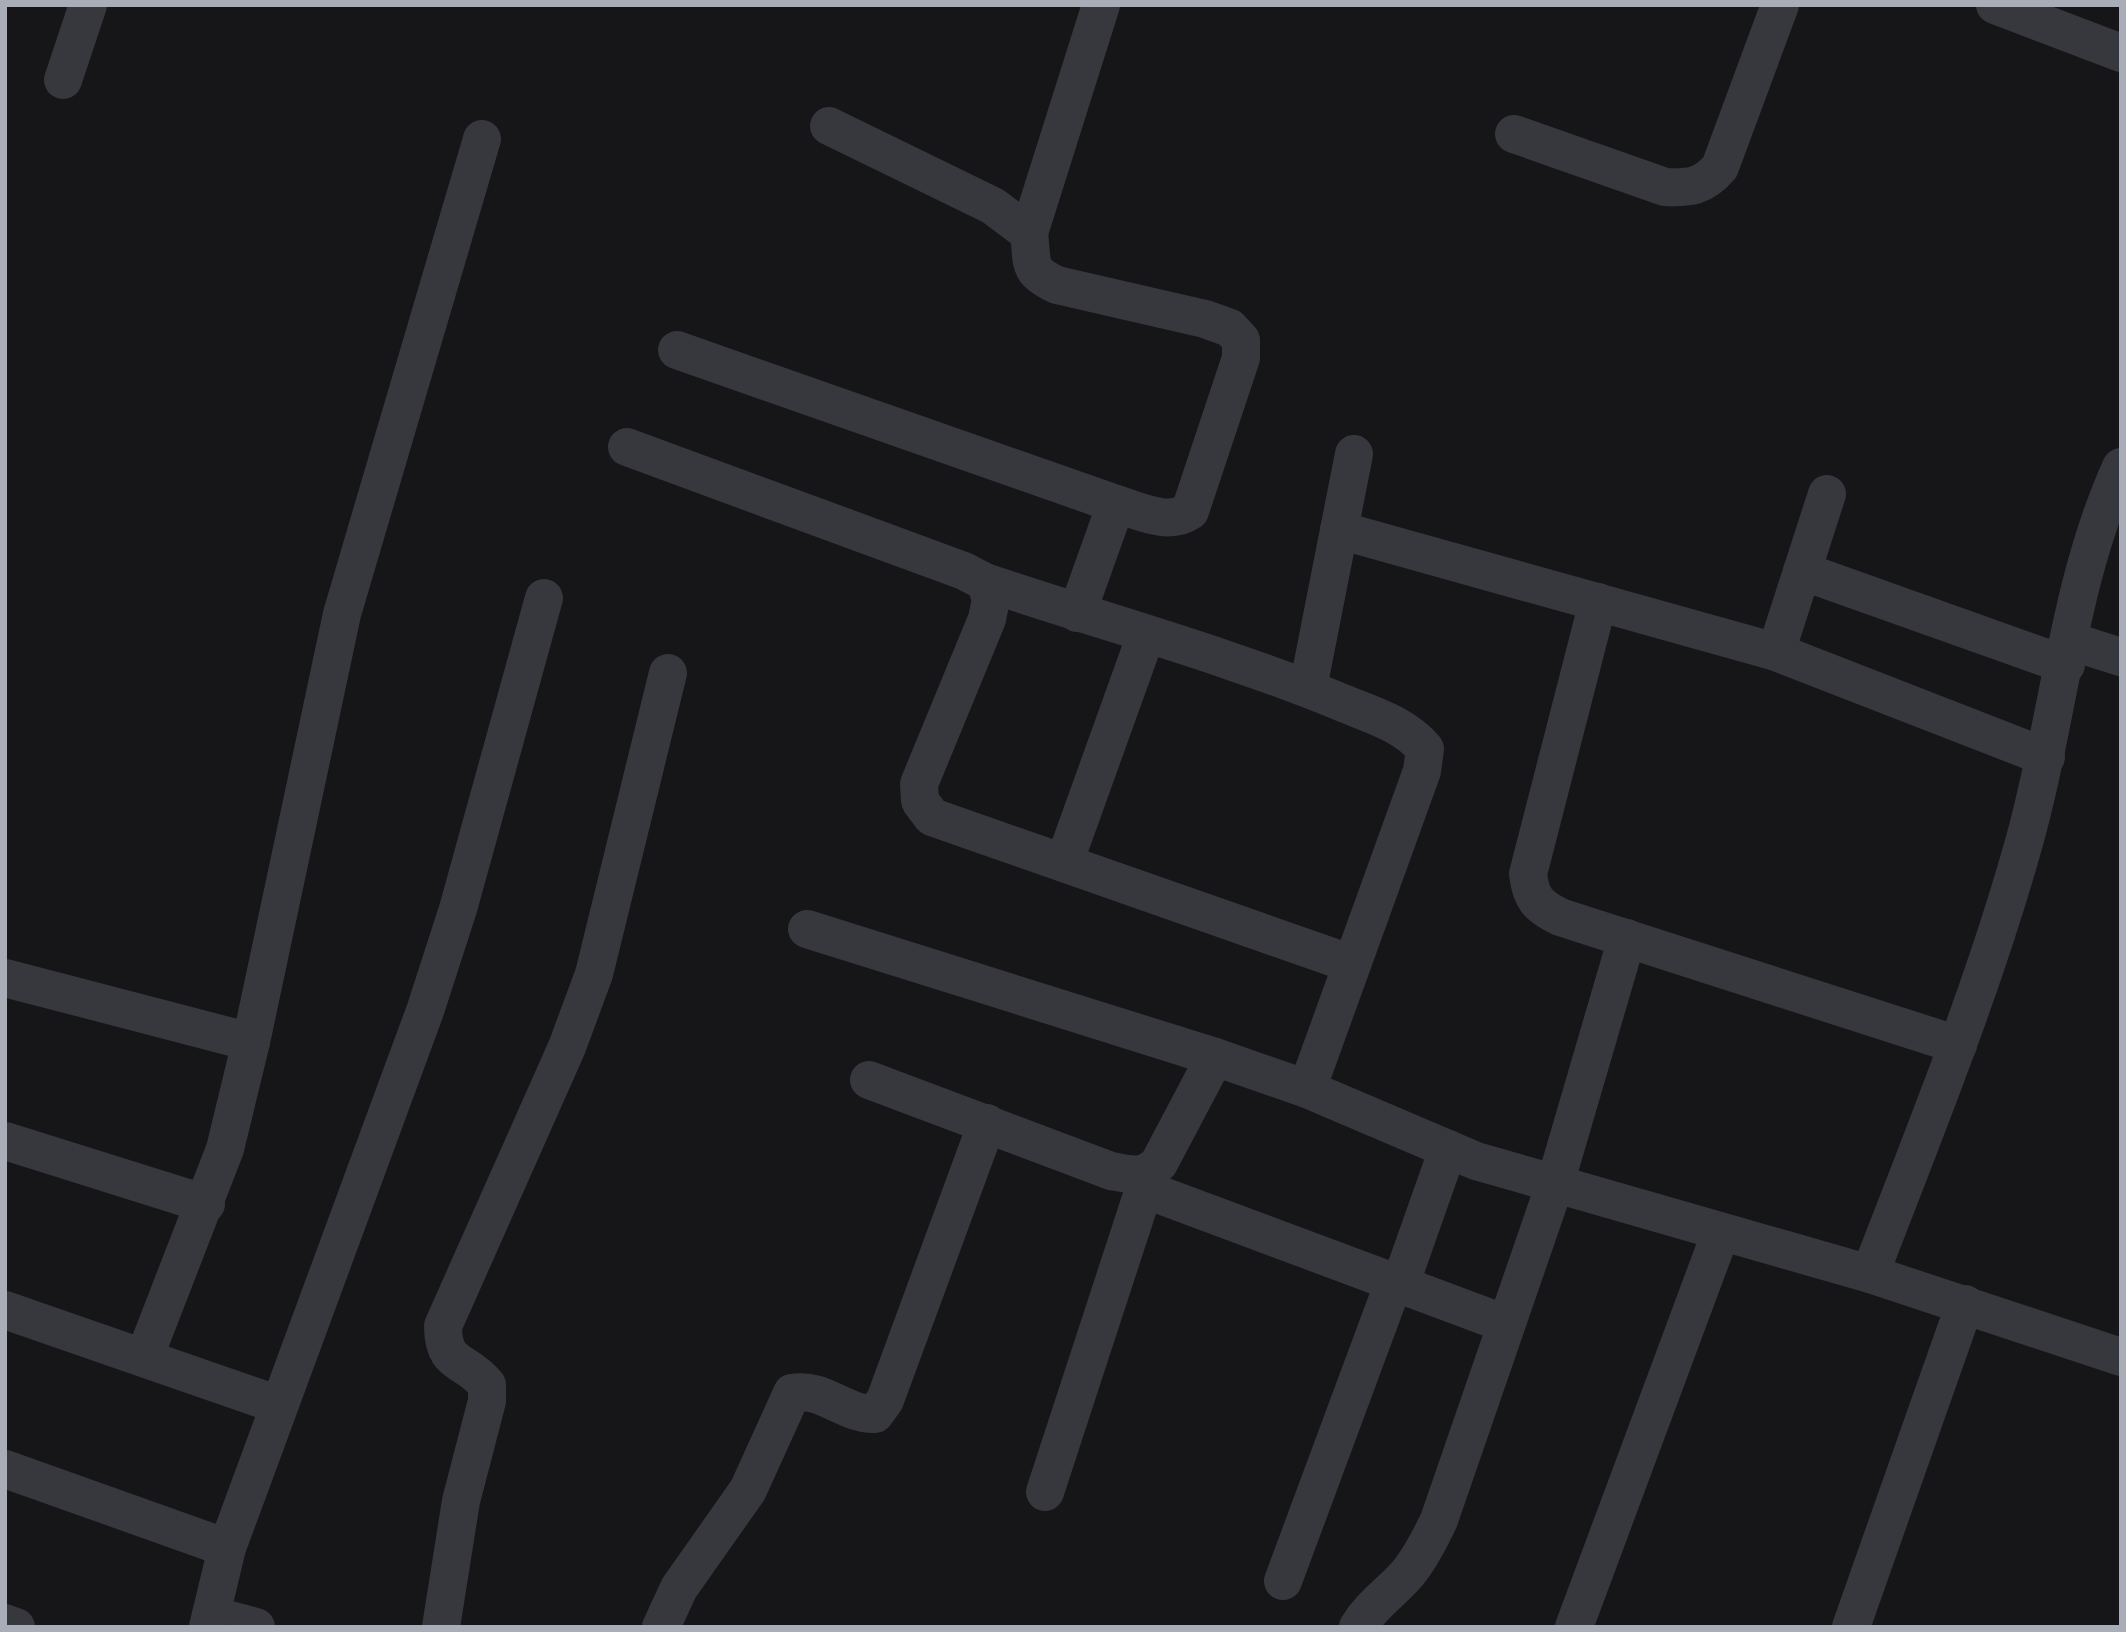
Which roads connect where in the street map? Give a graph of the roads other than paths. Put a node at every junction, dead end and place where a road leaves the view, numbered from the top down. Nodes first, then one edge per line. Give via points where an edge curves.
1 (89, 5) edge
2 (1101, 5) edge
3 (1780, 5) edge
4 (1995, 5) edge
5 (2121, 53) edge
6 (63, 80) dead end
7 (829, 126) dead end
8 (1514, 134) dead end
9 (482, 139) dead end
10 (1029, 233) junction
11 (677, 350) dead end
12 (627, 447) dead end
13 (1354, 454) dead end
14 (2121, 467) edge
15 (1827, 494) dead end
16 (1116, 504) junction
17 (2112, 507) edge
18 (1339, 530) junction
19 (1802, 571) junction
20 (985, 583) junction
21 (544, 598) dead end
22 (1598, 602) junction
23 (1077, 613) junction
24 (1146, 635) junction
25 (1776, 652) junction
26 (2068, 653) junction
27 (2121, 657) edge
28 (668, 673) dead end
29 (1308, 688) junction
30 (2046, 757) junction
31 (1063, 863) junction
32 (807, 929) dead end
33 (1627, 938) junction
34 (1352, 964) junction
35 (5, 978) edge
36 (251, 1042) junction
37 (1958, 1045) junction
38 (1215, 1057) junction
39 (869, 1080) dead end
40 (1307, 1089) junction
41 (987, 1122) junction
42 (5, 1140) edge
43 (1448, 1149) junction
44 (1146, 1181) junction
45 (1555, 1184) junction
46 (206, 1204) junction
47 (1721, 1232) junction
48 (1870, 1275) junction
49 (1397, 1283) junction
50 (1965, 1304) junction
51 (5, 1310) edge
52 (1506, 1324) junction
53 (2121, 1357) edge
54 (144, 1358) junction
55 (279, 1405) junction
56 (5, 1469) edge
57 (1045, 1492) dead end
58 (227, 1548) junction
59 (1283, 1581) dead end
60 (209, 1621) edge
61 (5, 1623) edge
62 (16, 1627) edge
63 (256, 1627) edge
64 (441, 1627) edge
65 (661, 1627) edge
66 (1358, 1627) edge
67 (1574, 1627) edge
68 (1851, 1627) edge

1 - 6 street
2 - 10 street
3 - 8 street via 1720,167 1709,180 1692,188 1665,187
4 - 5 street
7 - 10 street via 993,206
9 - 36 street via 342,614
10 - 16 street via 1031,267 1041,278 1205,320 1230,328 1241,340 1241,358 1190,511 1181,517 1161,517
11 - 16 street
12 - 20 street via 964,571
13 - 18 street
14 - 17 street
15 - 19 street
16 - 23 street
17 - 26 street via 2088,554
18 - 22 street
18 - 29 street
19 - 25 street
19 - 26 street
20 - 23 street
20 - 31 street via 991,599 987,619 927,761 919,784 920,802 932,817
21 - 55 street via 425,1011
22 - 25 street
22 - 33 street via 1528,874 1530,892 1538,905 1559,917
23 - 24 street
24 - 29 street
24 - 31 street
25 - 30 street
26 - 27 street
26 - 30 street
28 - 64 street via 590,986 443,1326 447,1355 478,1373 487,1385 461,1501
29 - 34 street via 1413,735 1424,749 1422,771
30 - 37 street via 2024,845
31 - 34 street
32 - 38 street
33 - 37 street
33 - 45 street
34 - 40 street
35 - 36 street
36 - 46 street via 225,1149
37 - 48 street
38 - 40 street
38 - 44 street
39 - 41 street
40 - 43 street
41 - 44 street
41 - 65 street via 885,1400 875,1414 858,1415 818,1393 792,1393 748,1490 679,1588
42 - 46 street
43 - 45 street
43 - 49 street
44 - 49 street
44 - 57 street
45 - 47 street
45 - 52 street
46 - 54 street
47 - 48 street
47 - 67 street
48 - 50 street
49 - 52 street
49 - 59 street
50 - 53 street
50 - 68 street
51 - 54 street
52 - 66 street via 1425,1550
54 - 55 street
55 - 58 street
56 - 58 street
58 - 60 street
60 - 63 street
61 - 62 street

